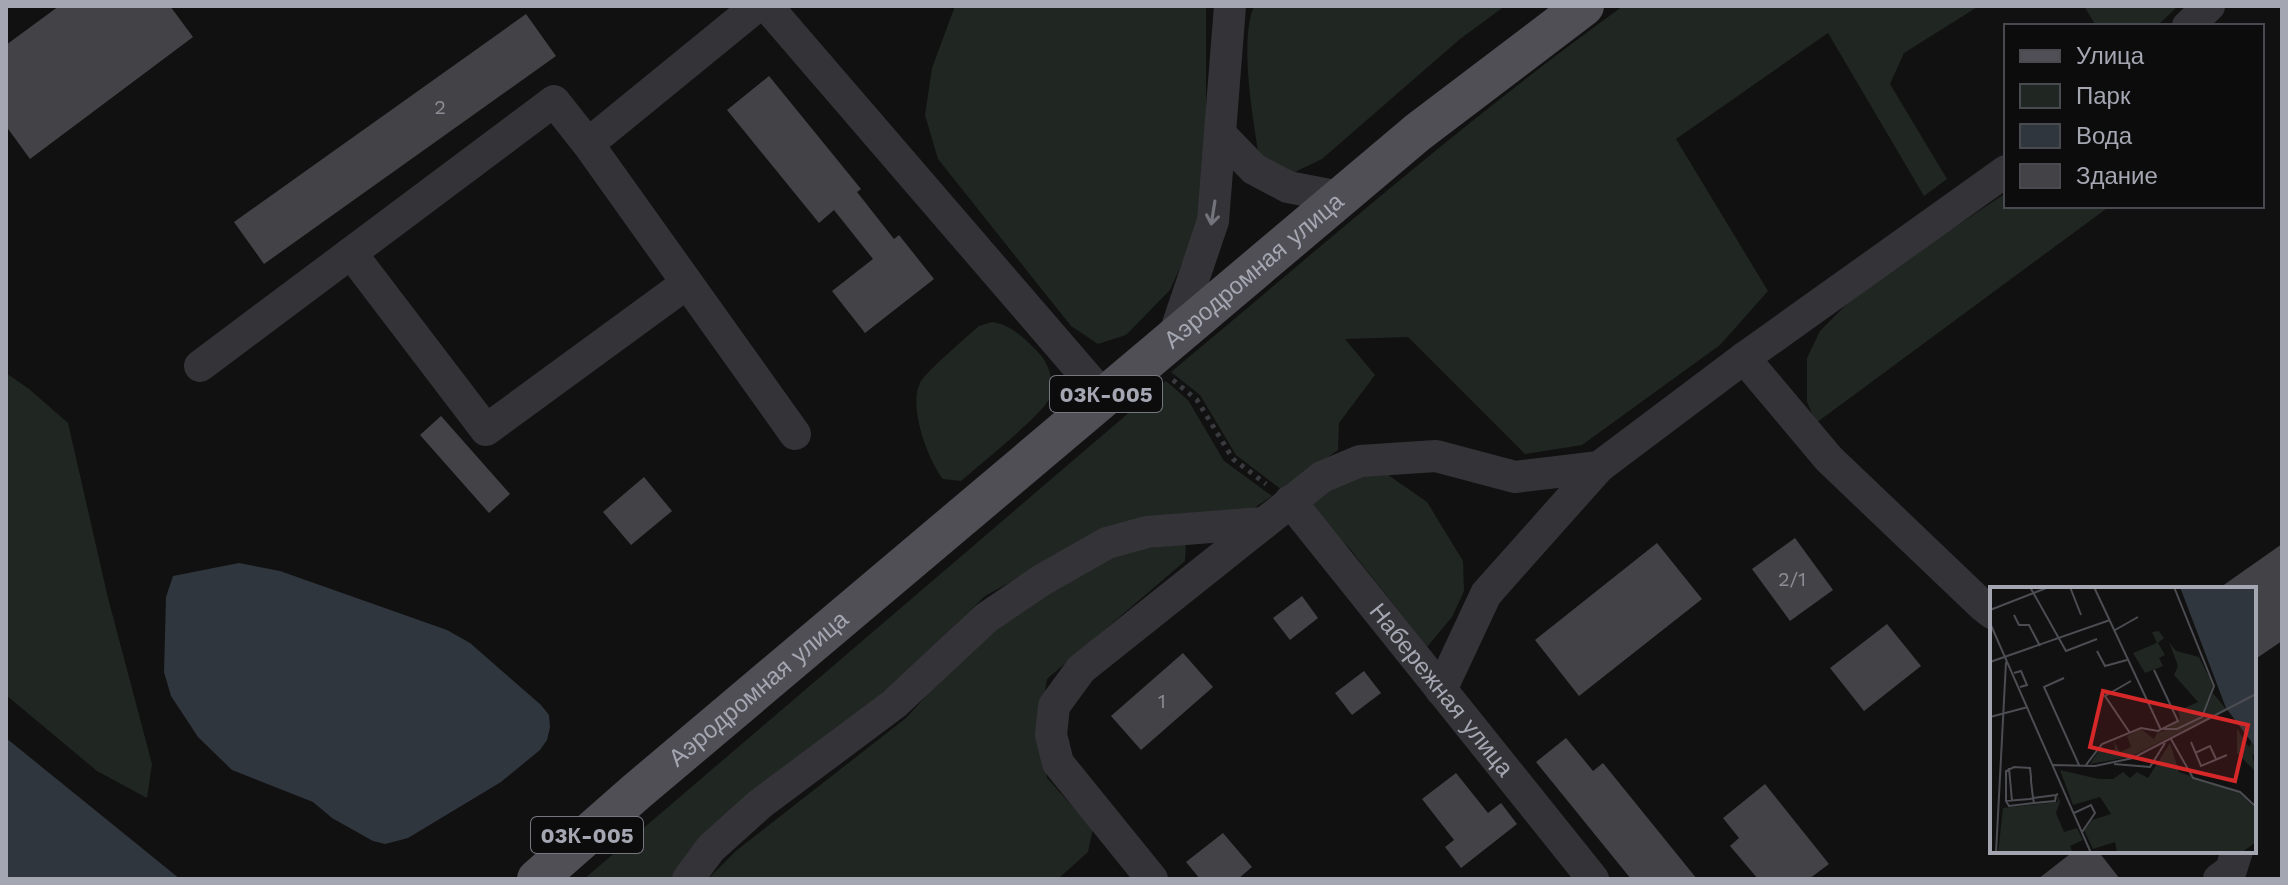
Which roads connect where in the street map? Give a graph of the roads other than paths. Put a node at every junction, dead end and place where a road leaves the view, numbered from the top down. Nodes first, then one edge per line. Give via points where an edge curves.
1 (757, 6) edge
2 (767, 6) edge
3 (1230, 6) edge
4 (1584, 6) edge
5 (2209, 6) edge
6 (2190, 24) edge
7 (1221, 135) junction
8 (588, 144) junction
9 (2004, 172) edge
10 (1340, 197) junction
11 (351, 253) junction
12 (687, 283) junction
13 (1161, 348) junction
14 (1744, 358) junction
15 (200, 366) dead end
16 (1103, 396) junction
17 (795, 434) dead end
18 (1599, 467) junction
19 (1290, 501) junction
20 (1262, 523) junction
21 (1990, 611) edge
22 (1441, 690) junction
23 (2236, 853) edge
24 (537, 879) edge
25 (688, 879) edge
26 (1152, 879) edge
27 (1593, 879) edge
28 (2219, 879) edge

1 - 8 street
2 - 16 street
3 - 7 street
4 - 10 main road, Аэродромная улица / 03К-005
5 - 6 street
7 - 10 street via 1254,169 1288,187
7 -> 13 street via 1213,221
8 - 11 street via 554,101
8 - 12 street
9 - 14 street
10 - 13 main road, Аэродромная улица / 03К-005
11 - 12 street via 486,430
11 - 15 street
12 - 17 street
13 - 16 main road, Аэродромная улица / 03К-005
14 - 18 street
14 - 21 street via 1829,459
16 - 24 main road, Аэродромная улица / 03К-005
18 - 19 street via 1515,477 1436,456 1360,461 1322,477
18 - 22 street via 1486,594
19 - 20 street
19 - 22 street, Набережная улица
20 - 25 street via 1147,532 1107,543 1042,580 986,618 894,704 760,804 711,848
20 - 26 street via 1081,669 1054,706 1051,735 1058,763
22 - 27 street, Набережная улица
23 - 28 street via 2231,870

